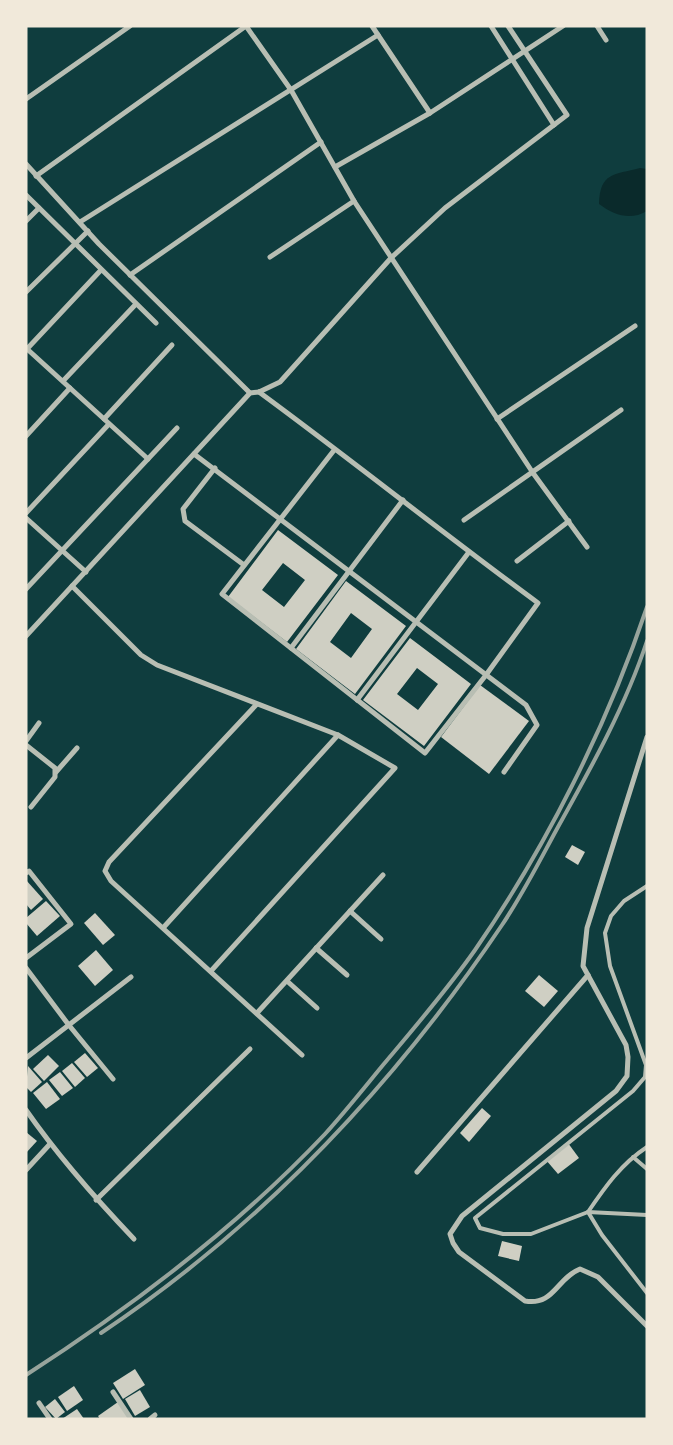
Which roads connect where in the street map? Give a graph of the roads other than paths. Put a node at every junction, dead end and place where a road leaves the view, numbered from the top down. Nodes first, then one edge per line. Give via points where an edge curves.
1 (130, 26) edge
2 (246, 26) edge
3 (372, 26) edge
4 (491, 26) edge
5 (508, 26) edge
6 (563, 26) edge
7 (597, 26) edge
8 (378, 35) junction
9 (606, 40) dead end
10 (523, 51) junction
11 (511, 59) junction
12 (291, 90) junction
13 (26, 99) edge
14 (430, 113) junction
15 (554, 125) junction
16 (321, 142) junction
17 (26, 164) edge
18 (335, 167) junction
19 (36, 176) junction
20 (26, 195) edge
21 (354, 201) junction
22 (39, 208) junction
23 (26, 221) edge
24 (80, 222) junction
25 (88, 231) junction
26 (75, 244) junction
27 (270, 257) dead end
28 (391, 258) junction
29 (102, 270) junction
30 (130, 275) junction
31 (26, 292) edge
32 (136, 304) junction
33 (156, 323) dead end
34 (635, 326) dead end
35 (172, 345) dead end
36 (27, 349) edge
37 (63, 381) junction
38 (70, 388) junction
39 (259, 392) junction
40 (250, 393) junction
41 (621, 410) dead end
42 (104, 419) junction
43 (497, 419) junction
44 (110, 424) junction
45 (177, 428) dead end
46 (26, 436) edge
47 (335, 448) junction
48 (194, 454) junction
49 (148, 459) junction
50 (215, 468) junction
51 (533, 473) junction
52 (403, 500) junction
53 (26, 513) edge
54 (26, 518) edge
55 (279, 519) junction
56 (464, 520) dead end
57 (569, 521) junction
58 (587, 548) dead end
59 (63, 551) junction
60 (470, 552) junction
61 (517, 560) dead end
62 (244, 565) junction
63 (86, 572) junction
64 (350, 572) junction
65 (72, 586) junction
66 (26, 589) edge
67 (416, 623) junction
68 (26, 636) edge
69 (291, 648) junction
70 (486, 675) junction
71 (357, 700) junction
72 (256, 704) junction
73 (40, 723) dead end
74 (338, 735) junction
75 (647, 737) edge
76 (26, 743) edge
77 (76, 748) dead end
78 (56, 772) junction
79 (504, 772) dead end
80 (31, 807) dead end
81 (26, 873) edge
82 (383, 875) dead end
83 (647, 886) edge
84 (350, 911) junction
85 (163, 928) junction
86 (381, 939) dead end
87 (316, 948) junction
88 (26, 958) edge
89 (26, 968) edge
90 (211, 971) junction
91 (347, 975) dead end
92 (588, 975) junction
93 (131, 977) dead end
94 (287, 981) junction
95 (317, 1008) dead end
96 (258, 1013) junction
97 (68, 1024) junction
98 (250, 1049) dead end
99 (302, 1055) dead end
100 (26, 1058) edge
101 (113, 1079) dead end
102 (26, 1110) edge
103 (50, 1144) junction
104 (647, 1148) edge
105 (633, 1157) junction
106 (647, 1169) edge
107 (26, 1170) edge
108 (417, 1172) dead end
109 (96, 1200) junction
110 (588, 1212) junction
111 (647, 1215) edge
112 (134, 1239) dead end
113 (647, 1293) edge
114 (647, 1326) edge
115 (113, 1392) dead end
116 (39, 1403) dead end
117 (50, 1419) edge
118 (131, 1419) edge

1 - 13 street
2 - 12 street
2 - 19 street
3 - 8 street
4 - 11 street
5 - 10 street
6 - 10 street
7 - 9 street
8 - 12 street
8 - 14 street
10 - 11 street
10 - 15 street via 567,115
11 - 14 street
11 - 15 street
12 - 16 street
12 - 24 street
14 - 18 street
15 - 28 street via 445,208
16 - 18 street
16 - 30 street
17 - 19 street
18 - 21 street
19 - 24 street
20 - 22 street
21 - 27 street
21 - 28 street
22 - 23 street
22 - 26 street
24 - 25 street
25 - 26 street
25 - 30 street
26 - 29 street
26 - 31 street
28 - 39 street via 280,382
28 - 43 street
29 - 32 street
29 - 36 street
30 - 40 street
32 - 33 street
32 - 37 street
34 - 43 street
35 - 42 street
36 - 37 street
37 - 38 street
38 - 42 street
38 - 46 street
39 - 40 street
39 - 47 street
40 - 48 street
41 - 51 street
42 - 44 street
43 - 51 street
44 - 49 street
44 - 53 street
45 - 49 street
47 - 52 street
47 - 55 street
48 - 50 street
48 - 63 street
49 - 59 street
50 - 55 street
50 - 62 street via 183,509 186,521
51 - 56 street
51 - 57 street
52 - 60 street
52 - 64 street
54 - 59 street
55 - 62 street
55 - 64 street
57 - 58 street
57 - 61 street
59 - 63 street
59 - 66 street
60 - 67 street
60 - 70 street via 538,602
62 - 69 street via 222,594
63 - 65 street
64 - 67 street
64 - 69 street
65 - 68 street
65 - 72 street via 141,655 174,672
67 - 70 street
67 - 71 street
69 - 71 street
70 - 71 street via 425,753
70 - 79 street via 526,705 537,725
72 - 74 street
72 - 85 street via 109,862 105,871 111,881
73 - 76 street
74 - 85 street
74 - 90 street via 395,768
75 - 92 street via 587,928 583,966
76 - 78 street
77 - 78 street
78 - 80 street
81 - 88 street via 29,871 71,924
82 - 84 street
83 - 110 lane via 624,901 611,916 605,933 610,966 646,1065 645,1077 633,1091 476,1218 480,1228 503,1234 531,1234
84 - 86 street
84 - 87 street
85 - 90 street
87 - 91 street
87 - 94 street
89 - 97 street
90 - 96 street
92 - 108 street
92 - 114 street via 626,1045 627,1076 616,1091 462,1216 450,1234 459,1252 526,1300 544,1300 564,1278 580,1269 598,1277
93 - 97 street
94 - 95 street
94 - 96 street
96 - 99 street
97 - 100 street
97 - 101 street
98 - 109 street
102 - 103 street
103 - 107 street
103 - 109 street
104 - 105 lane
105 - 106 lane
105 - 110 lane via 612,1178
109 - 112 street
110 - 111 lane
110 - 113 lane
115 - 118 street
116 - 117 street

